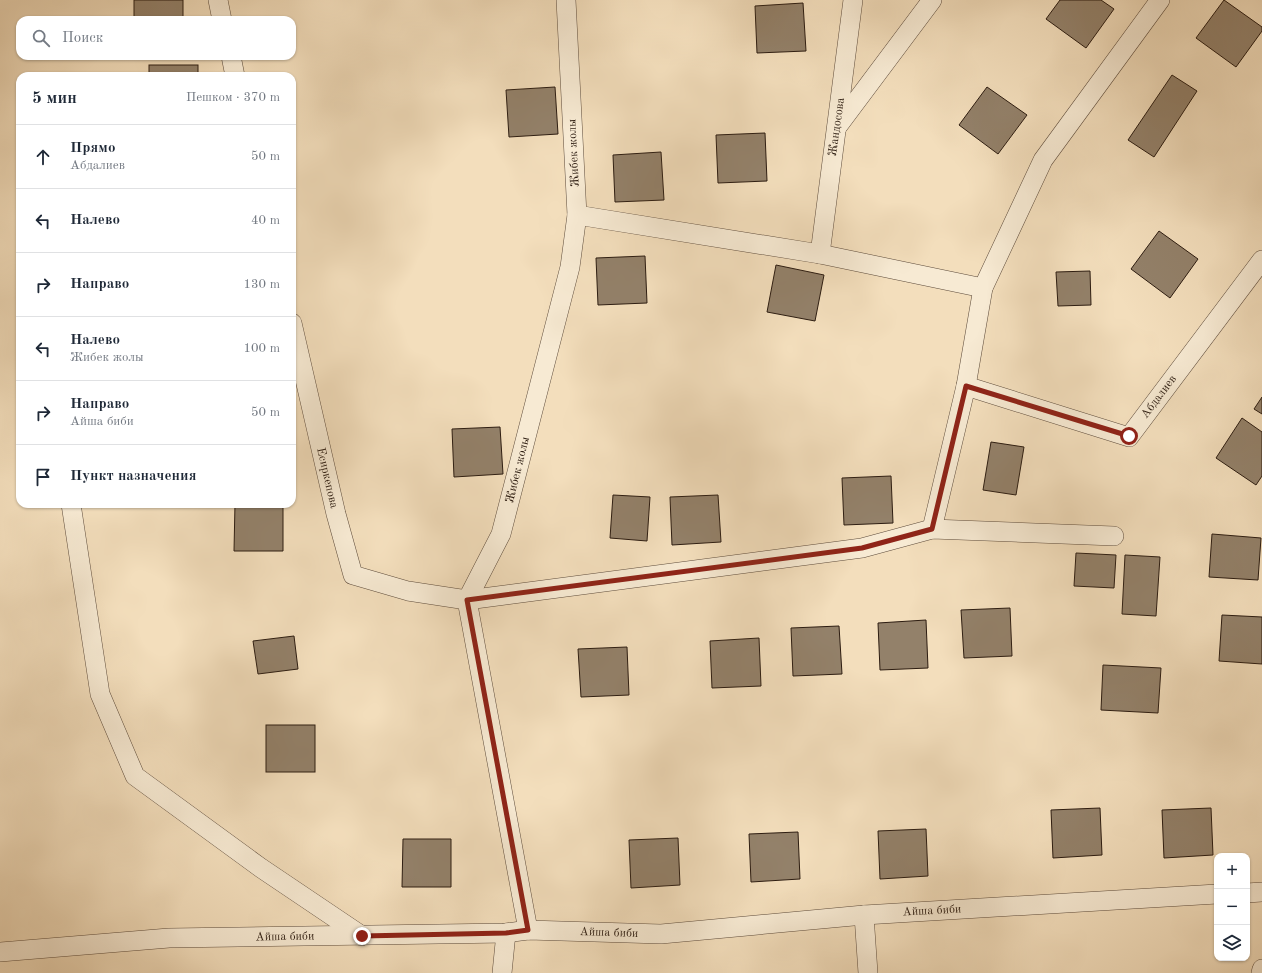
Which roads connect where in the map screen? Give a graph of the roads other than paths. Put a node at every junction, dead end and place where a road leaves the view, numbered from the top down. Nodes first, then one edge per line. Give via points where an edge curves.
1 (218, 0) edge
2 (566, 0) edge
3 (853, 0) edge
4 (932, 0) edge
5 (1160, 0) edge
6 (221, 16) edge
7 (232, 60) edge
8 (234, 72) edge
9 (836, 128) junction
10 (577, 215) junction
11 (820, 254) junction
12 (1262, 260) edge
13 (983, 288) junction
14 (296, 340) edge
15 (966, 386) junction
16 (72, 508) edge
17 (932, 529) junction
18 (1114, 536) dead end
19 (467, 600) junction
20 (1262, 892) edge
21 (1250, 893) edge
22 (1214, 894) edge
23 (864, 915) junction
24 (528, 930) junction
25 (506, 933) junction
26 (362, 936) junction
27 (0, 952) edge
28 (1262, 969) edge
29 (502, 973) edge
30 (868, 973) edge
31 (1261, 973) edge

1 - 6 street
2 - 10 street, Жибек жолы
3 - 9 street, Жандосова
4 - 9 street
5 - 13 street via 1043,160
7 - 8 street
9 - 11 street, Жандосова
10 - 11 street
10 - 19 street, Жибек жолы via 570,267 501,534
11 - 13 street
12 - 15 street, Абдалиев via 1129,436
13 - 15 street
14 - 19 street, Есиркепова via 336,514 353,575 408,591
15 - 17 street
16 - 26 street via 100,694 135,776 260,868
17 - 18 street
17 - 19 street via 862,548
19 - 24 street
20 - 21 street
22 - 23 street, Айша биби
23 - 24 street, Айша биби via 661,934
23 - 30 street
24 - 25 street, Айша биби
25 - 26 street, Айша биби
25 - 29 street
26 - 27 street, Айша биби via 168,938
28 - 31 street

